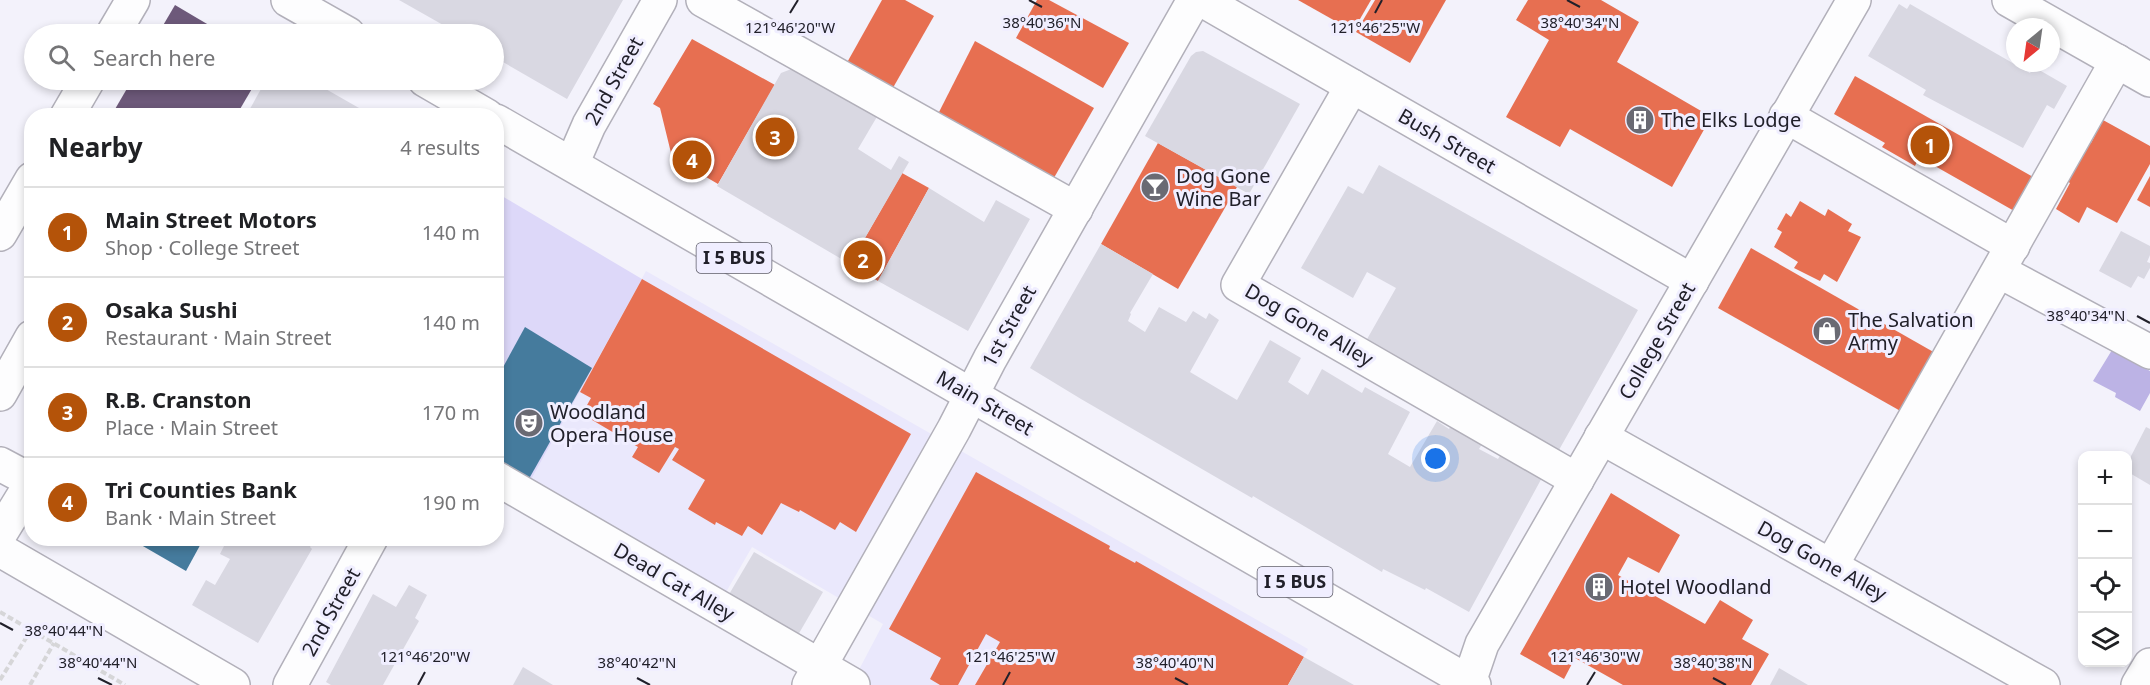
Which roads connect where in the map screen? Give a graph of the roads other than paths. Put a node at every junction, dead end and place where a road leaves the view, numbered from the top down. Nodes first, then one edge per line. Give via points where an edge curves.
1 (133, 0) edge
2 (288, 0) edge
3 (660, 0) edge
4 (703, 0) edge
5 (1194, 0) edge
6 (1202, 0) edge
7 (1854, 0) edge
8 (2009, 0) edge
9 (119, 24) edge
10 (330, 24) edge
11 (2117, 61) junction
12 (2150, 80) edge
13 (1352, 86) junction
14 (82, 90) edge
15 (442, 90) edge
16 (72, 108) edge
17 (473, 108) edge
18 (1786, 116) junction
19 (504, 126) edge
20 (572, 164) junction
21 (24, 193) edge
22 (1076, 209) junction
23 (12, 214) edge
24 (2006, 258) junction
25 (1692, 281) junction
26 (24, 351) edge
27 (2150, 352) edge
28 (0, 394) edge
29 (972, 395) junction
30 (1601, 437) junction
31 (0, 464) edge
32 (24, 478) edge
33 (1577, 480) junction
34 (504, 483) edge
35 (24, 495) edge
36 (0, 534) edge
37 (367, 546) edge
38 (0, 550) edge
39 (1831, 566) junction
40 (2150, 665) edge
41 (815, 676) edge
42 (1470, 684) edge
43 (233, 685) edge
44 (290, 685) edge
45 (852, 685) edge
46 (2043, 685) edge
47 (2138, 685) edge

1 - 9 street
2 - 10 street
3 - 20 street, 2nd Street via 589,125
4 - 22 street
5 - 22 street, 1st Street
6 - 13 street, Bush Street
7 - 18 street, College Street
8 - 11 street
11 - 12 street
11 - 24 street
13 - 25 street, Bush Street
13 - 33 street, Dog Gone Alley via 1238,285
14 - 16 street
15 - 17 street
18 - 24 street
18 - 25 street, College Street
19 - 20 street, Main Street / I 5 BUS
20 - 29 street, Main Street / I 5 BUS
21 - 23 street
22 - 29 street, 1st Street
24 - 27 street
24 - 39 street
25 - 30 street, College Street
26 - 28 street
29 - 41 street, 1st Street
29 - 42 street, Main Street / I 5 BUS
30 - 33 street, College Street
30 - 39 street, Dog Gone Alley
31 - 32 street
33 - 42 street, College Street via 1482,644
34 - 41 street, Dead Cat Alley
35 - 36 street
37 - 44 street, 2nd Street
38 - 43 street
39 - 46 street, Dog Gone Alley
40 - 47 street
41 - 45 street, Dead Cat Alley

